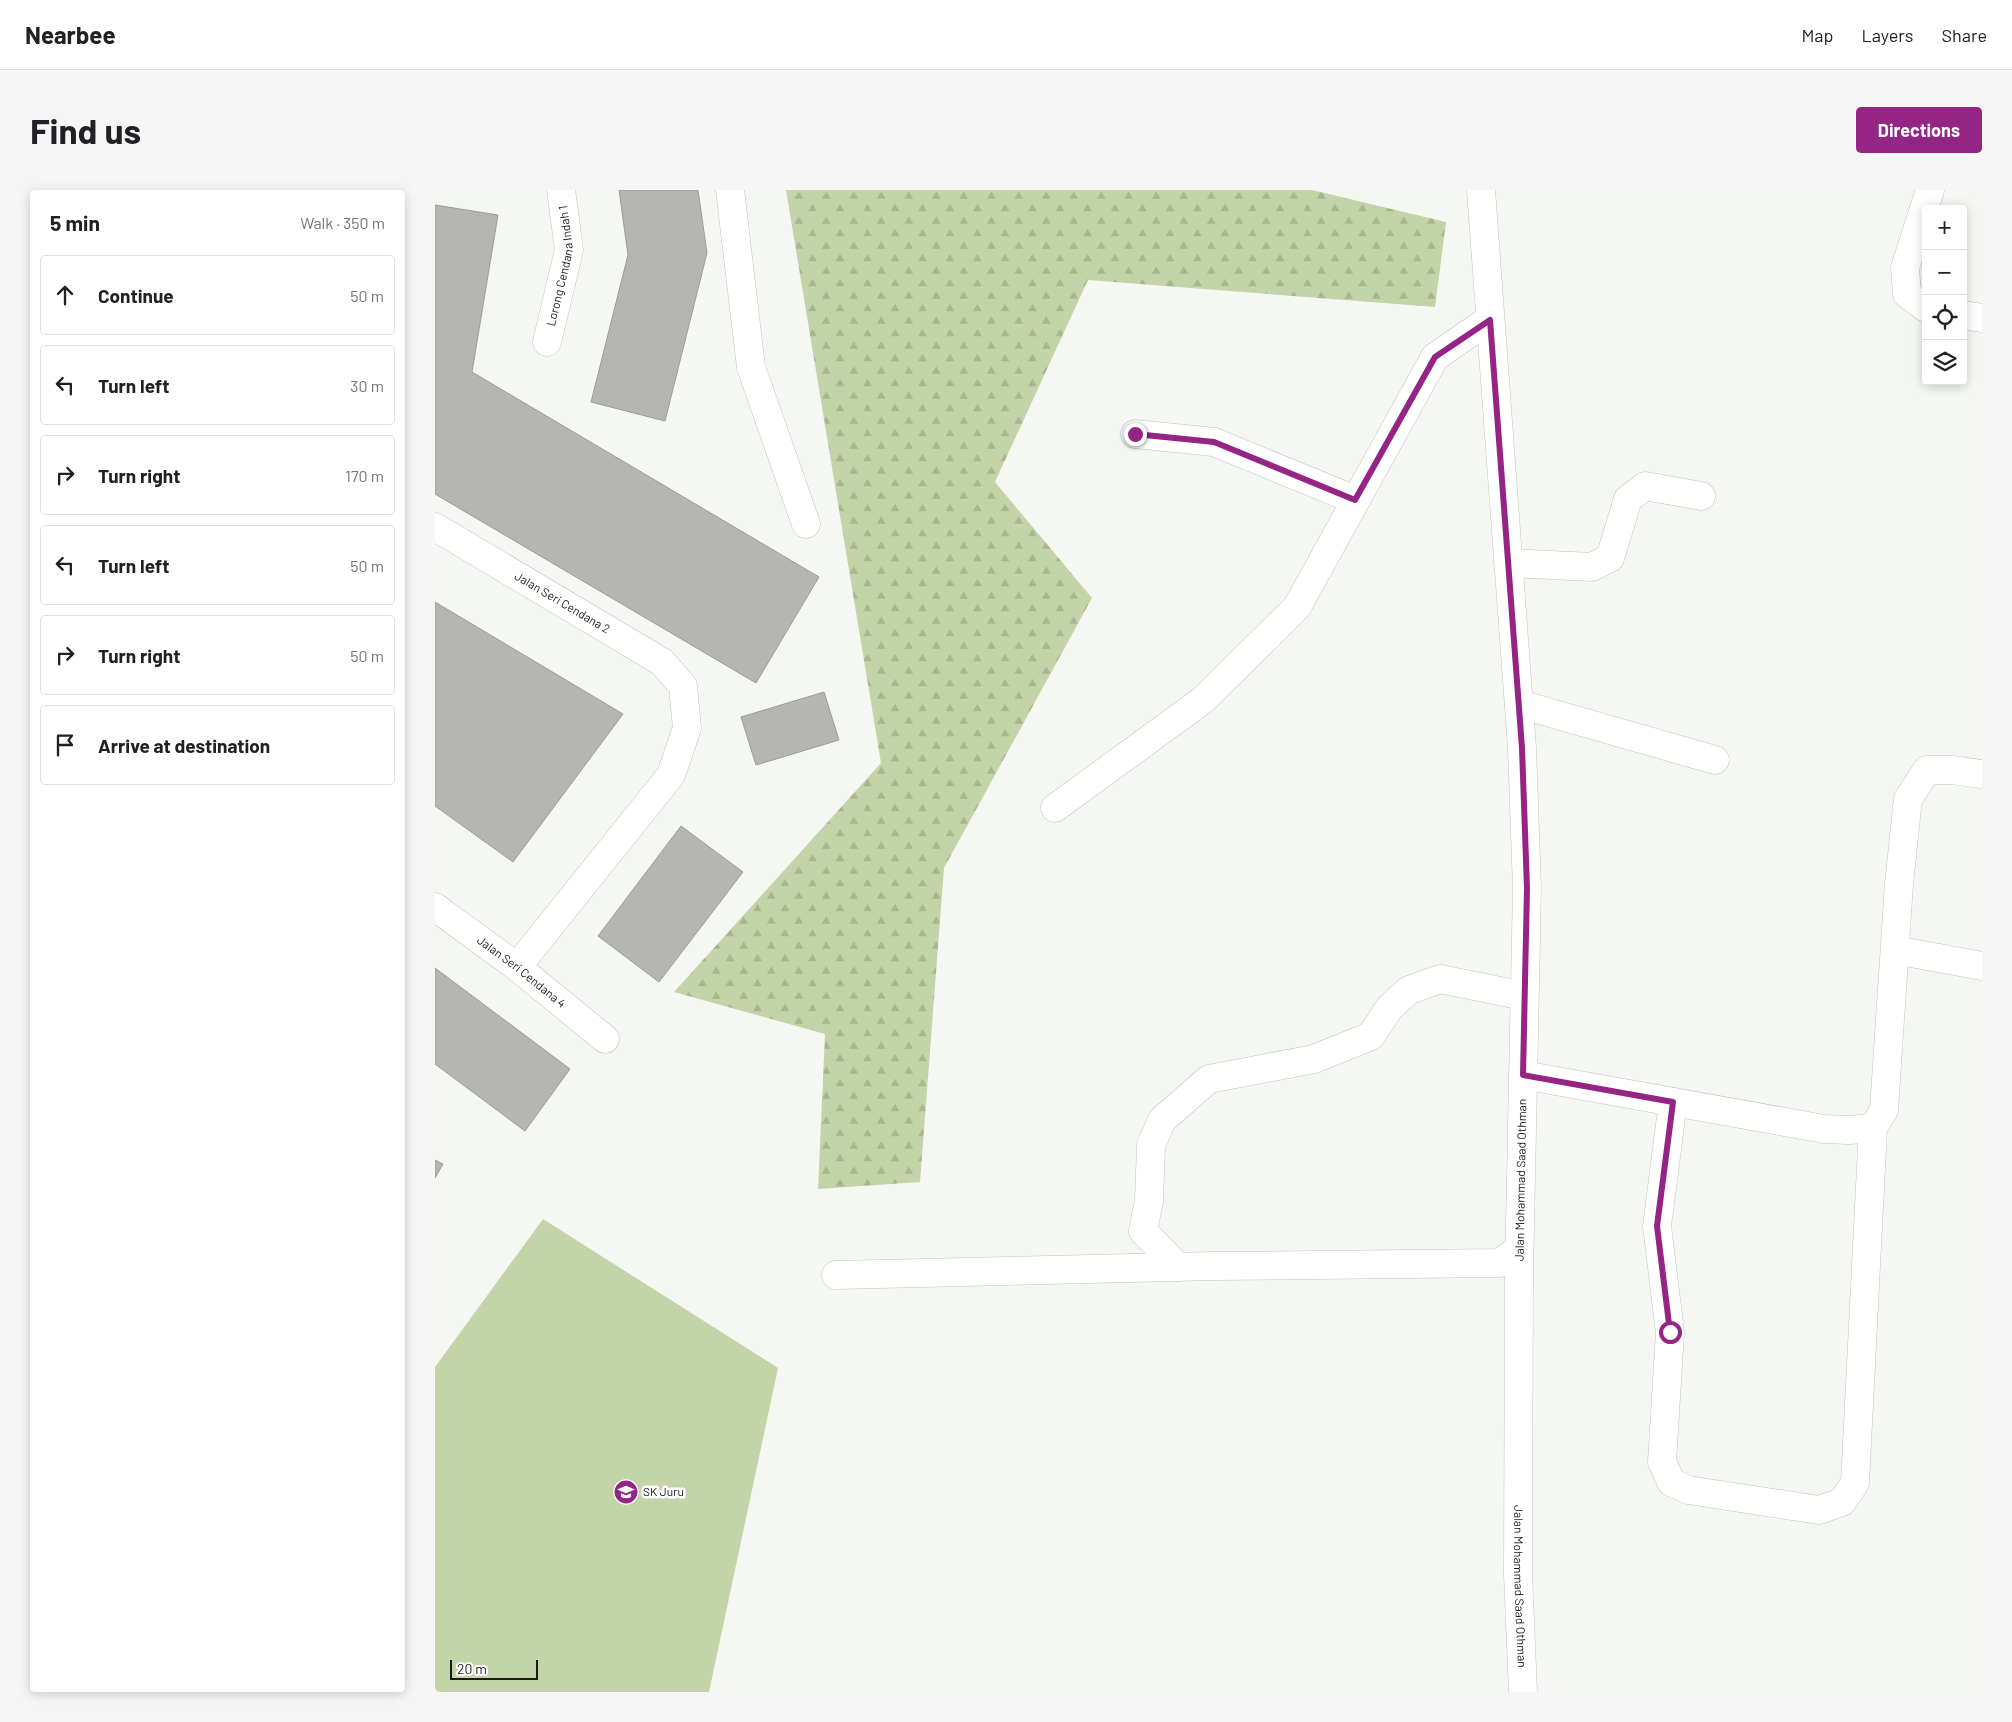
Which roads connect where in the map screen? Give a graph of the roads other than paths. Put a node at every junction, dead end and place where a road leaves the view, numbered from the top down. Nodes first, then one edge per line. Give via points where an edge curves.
1 (561, 190) edge
2 (730, 190) edge
3 (1481, 190) edge
4 (1930, 190) edge
5 (1922, 305) edge
6 (1967, 316) edge
7 (1982, 318) edge
8 (1490, 320) junction
9 (547, 342) dead end
10 (1135, 434) dead end
11 (1701, 496) dead end
12 (1355, 500) junction
13 (806, 524) dead end
14 (435, 527) edge
15 (1508, 564) junction
16 (1519, 704) junction
17 (1715, 760) dead end
18 (1982, 774) edge
19 (1055, 808) dead end
20 (435, 907) edge
21 (1895, 950) junction
22 (1982, 966) edge
23 (517, 967) junction
24 (1525, 996) junction
25 (605, 1039) dead end
26 (1523, 1075) junction
27 (1673, 1102) junction
28 (1873, 1128) junction
29 (1519, 1248) junction
30 (1178, 1267) junction
31 (836, 1275) dead end
32 (1523, 1692) edge

1 - 9 street, Lorong Cendana Indah 1 via 569,250
2 - 13 street via 751,367
3 - 8 street, Jalan Mohammad Saad Othman
4 - 5 street via 1905,268 1907,294
6 - 7 street
8 - 12 street via 1435,357
8 - 15 street, Jalan Mohammad Saad Othman
10 - 12 street via 1214,442
11 - 15 street via 1645,486 1628,498 1610,558 1592,567
12 - 19 street via 1297,606 1203,700
14 - 23 street, Jalan Seri Cendana 2 via 662,662 683,686 687,728 671,775
15 - 16 street, Jalan Mohammad Saad Othman
16 - 17 street
16 - 24 street, Jalan Mohammad Saad Othman via 1527,888
18 - 21 street via 1927,770 1908,798
20 - 23 street, Jalan Seri Cendana 4
21 - 22 street
21 - 28 street via 1884,1110
23 - 25 street, Jalan Seri Cendana 4
24 - 26 street, Jalan Mohammad Saad Othman
24 - 30 street via 1439,978 1409,990 1390,1007 1371,1036 1314,1059 1209,1079 1162,1120 1151,1145 1149,1201 1143,1231
26 - 27 street
26 - 29 street, Jalan Mohammad Saad Othman
27 - 28 street via 1824,1129
27 - 28 street via 1657,1226 1670,1332 1662,1462 1671,1482 1688,1490 1819,1510 1843,1502 1855,1483
29 - 30 street via 1500,1263
29 - 32 street, Jalan Mohammad Saad Othman via 1518,1574
30 - 31 street

